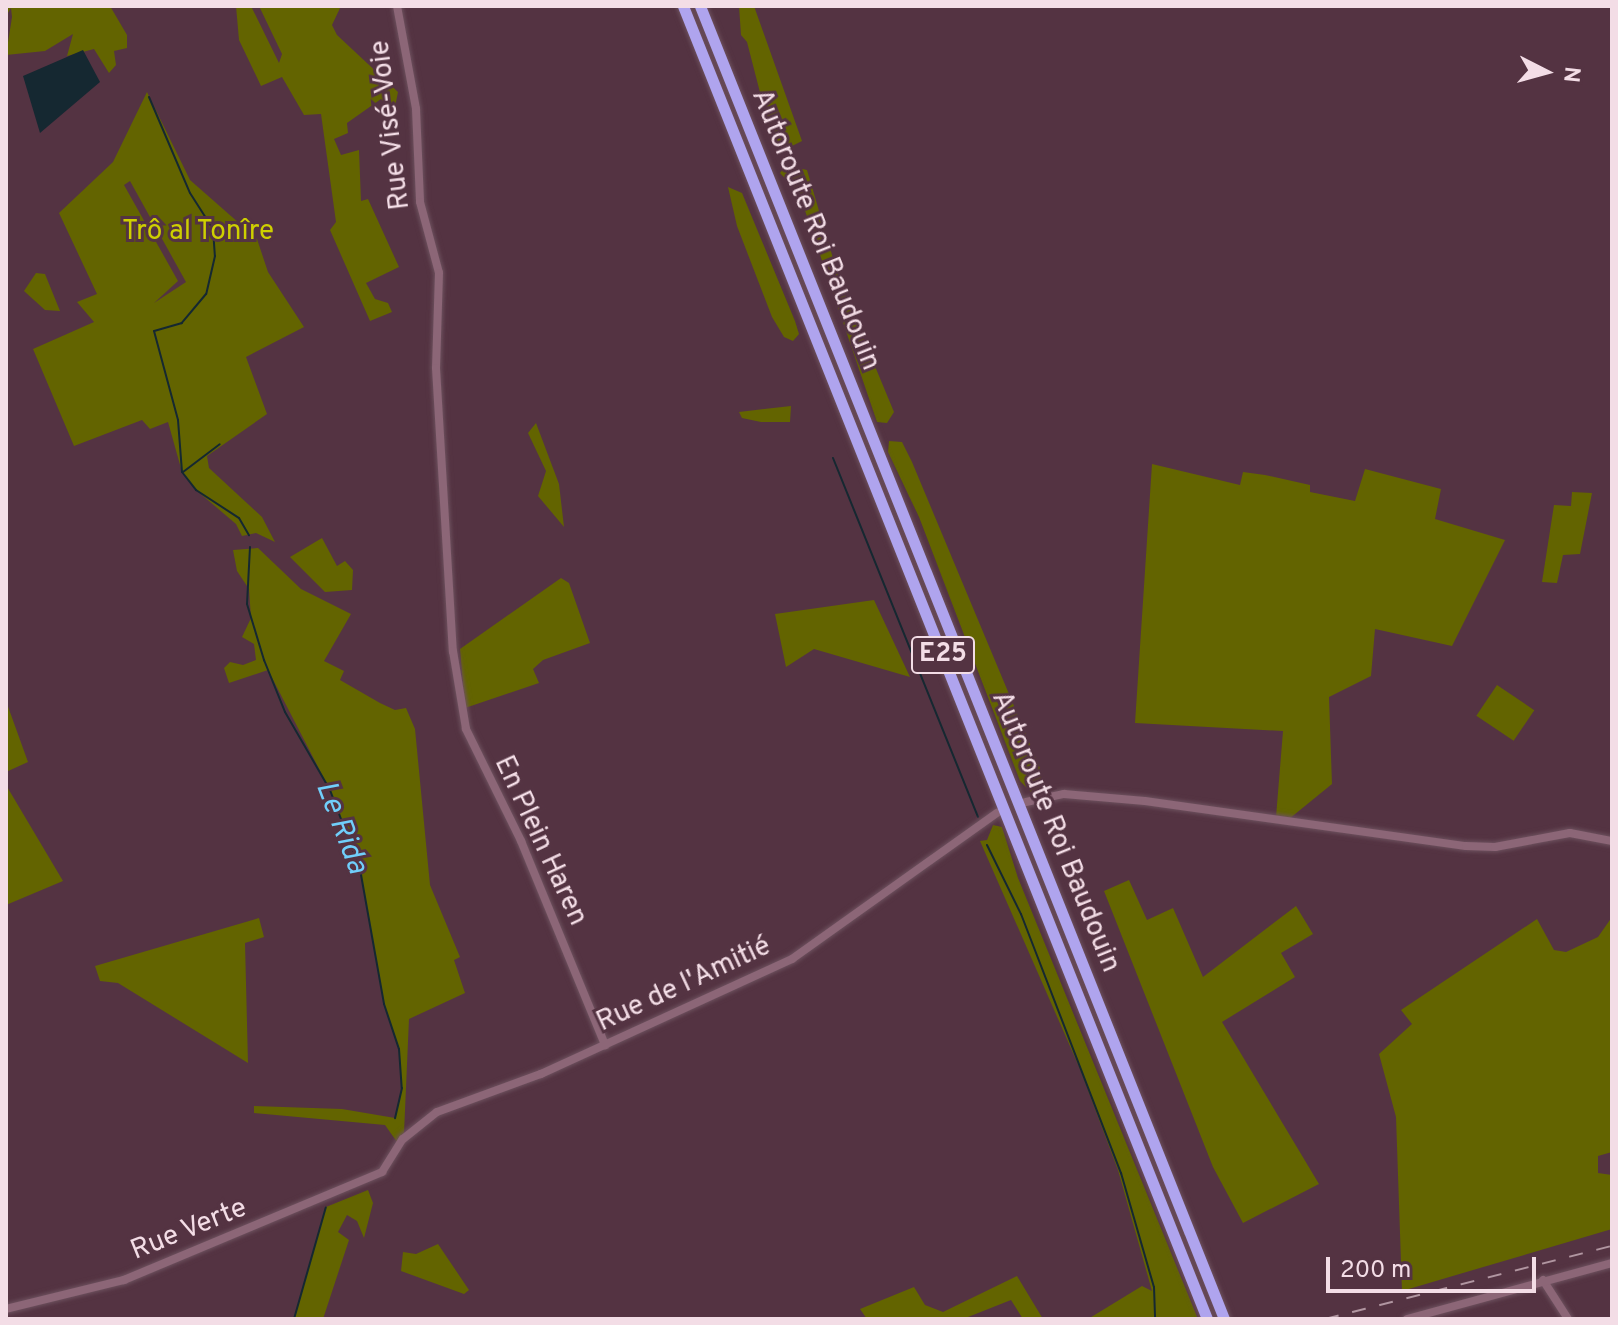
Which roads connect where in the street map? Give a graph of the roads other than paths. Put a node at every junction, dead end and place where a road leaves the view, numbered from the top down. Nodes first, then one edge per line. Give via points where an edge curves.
1 (397, 6) edge
2 (683, 6) edge
3 (700, 6) edge
4 (453, 651) joint
5 (1026, 802) dead end
6 (997, 813) dead end
7 (1612, 841) edge
8 (605, 1045) junction
9 (382, 1172) joint
10 (1612, 1263) edge
11 (1543, 1280) junction
12 (6, 1309) edge
13 (1207, 1319) edge
14 (1224, 1319) edge
15 (1407, 1319) edge
16 (1568, 1319) edge

1 - 4 street, Rue Visé-Voie via 415,97 420,202 439,273 435,343
2 - 13 highway, Autoroute Roi Baudouin / E25
3 - 14 highway, Autoroute Roi Baudouin / E25
4 - 8 street, En Plein Haren via 466,729 521,841
5 - 7 street via 1064,794 1145,801 1380,837 1495,847 1577,832
6 - 8 street, Rue de l'Amitié via 820,943
8 - 9 street, Rue de l'Amitié via 437,1112 403,1139
9 - 12 street, Rue Verte via 124,1280
10 - 11 street
11 - 15 street
11 - 16 street

